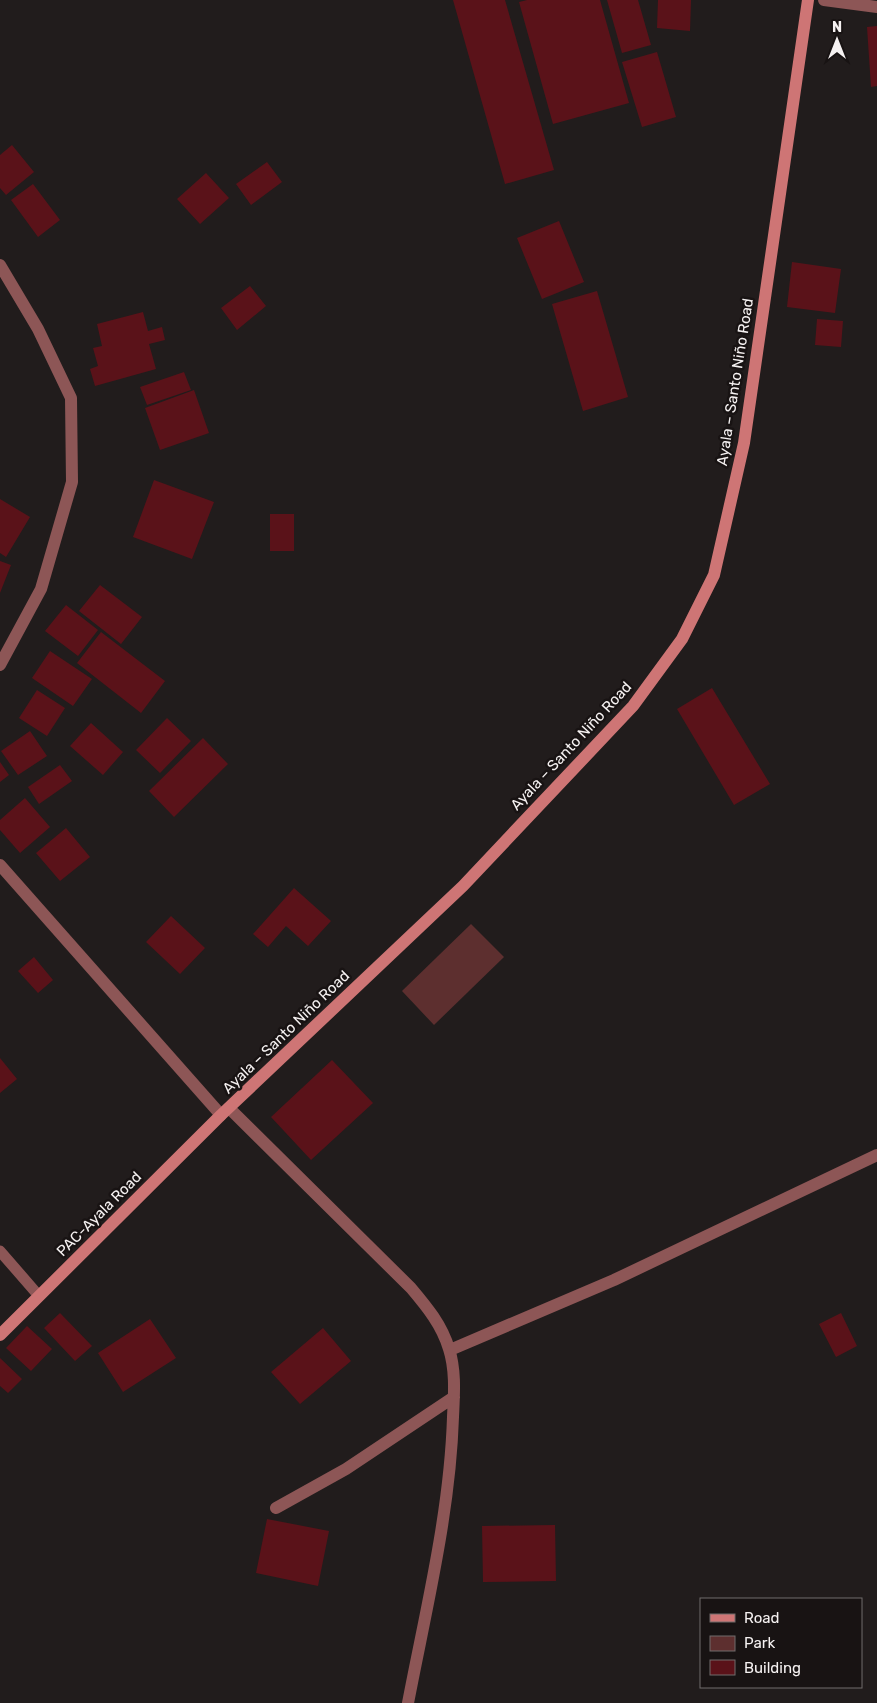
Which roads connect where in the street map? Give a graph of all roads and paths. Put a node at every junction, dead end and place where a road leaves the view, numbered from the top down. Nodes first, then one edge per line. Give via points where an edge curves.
1 (808, 0) edge
2 (824, 0) edge
3 (877, 8) edge
4 (0, 265) edge
5 (0, 665) edge
6 (0, 864) edge
7 (225, 1112) junction
8 (877, 1154) edge
9 (0, 1251) edge
10 (39, 1296) junction
11 (0, 1335) edge
12 (450, 1350) junction
13 (454, 1397) junction
14 (276, 1508) dead end
15 (408, 1703) edge

1 - 7 street, Ayala – Santo Niño Road via 744,444 714,575 682,639 633,706 469,878
2 - 3 street
4 - 5 street via 38,329 71,398 72,472 72,482 41,588
6 - 7 street
7 - 10 street, PAC-Ayala Road
7 - 12 street via 412,1288 436,1319
8 - 12 street via 614,1280
9 - 10 lane
10 - 11 street, PAC-Ayala Road
12 - 13 street
13 - 14 street via 346,1469
13 - 15 street via 444,1507

